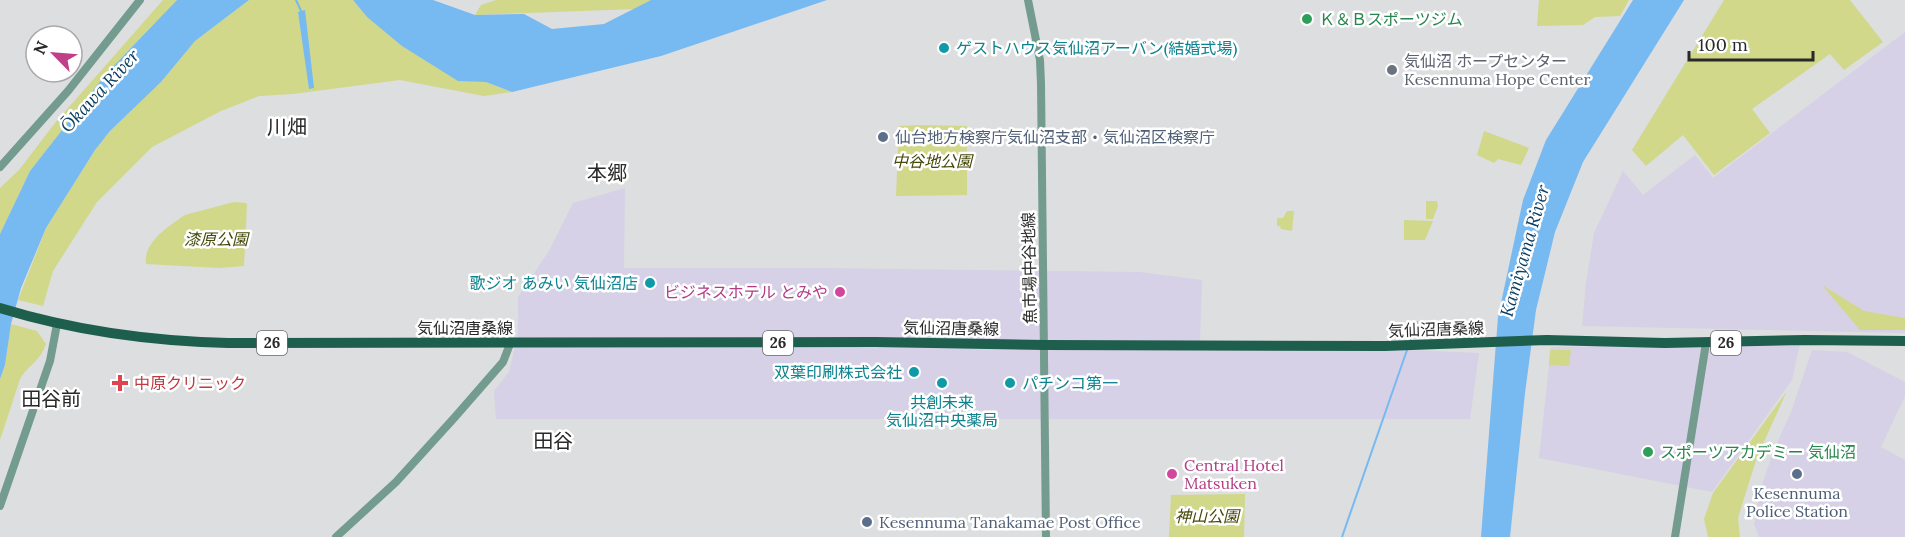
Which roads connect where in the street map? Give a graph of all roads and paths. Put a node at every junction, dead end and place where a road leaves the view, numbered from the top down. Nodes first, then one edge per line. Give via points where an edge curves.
1 (140, 0) edge
2 (1028, 0) edge
3 (0, 167) edge
4 (0, 308) edge
5 (57, 324) junction
6 (1905, 341) edge
7 (1706, 343) junction
8 (510, 344) junction
9 (1045, 345) junction
10 (0, 506) edge
11 (336, 537) edge
12 (1046, 537) edge
13 (1675, 537) edge

1 - 3 street via 68,91
2 - 9 street, 魚市場中谷地線 via 1040,60
4 - 5 main road, 気仙沼唐桑線 / 26
5 - 8 main road, 気仙沼唐桑線 / 26 via 189,342
5 - 10 street via 50,361
6 - 7 main road, 気仙沼唐桑線 / 26
7 - 9 main road, 気仙沼唐桑線 / 26 via 1547,340 1396,346
7 - 13 street
8 - 9 main road, 気仙沼唐桑線 / 26
8 - 11 street via 503,362 455,417 396,482
9 - 12 street, 魚市場中谷地線

